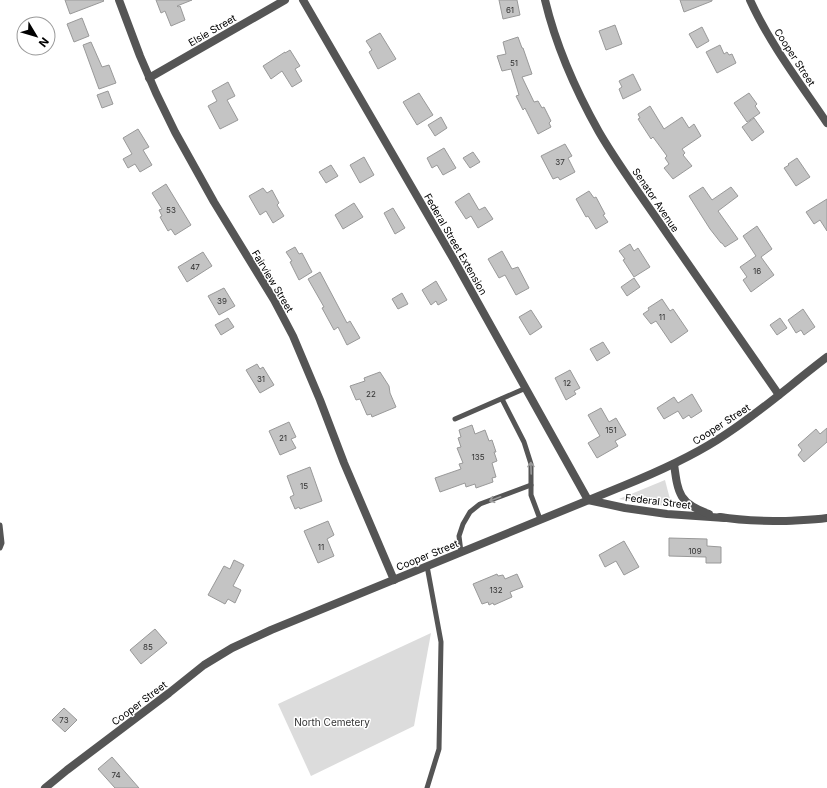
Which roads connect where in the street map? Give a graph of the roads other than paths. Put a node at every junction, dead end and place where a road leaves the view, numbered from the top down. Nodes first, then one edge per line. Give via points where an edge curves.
1 (119, 0) edge
2 (285, 0) edge
3 (303, 0) edge
4 (546, 0) edge
5 (750, 0) edge
6 (149, 78) junction
7 (827, 123) edge
8 (827, 357) edge
9 (526, 388) junction
10 (779, 395) junction
11 (502, 399) junction
12 (455, 419) dead end
13 (674, 464) junction
14 (531, 485) junction
15 (588, 500) junction
16 (725, 518) junction
17 (827, 518) edge
18 (540, 519) junction
19 (0, 525) edge
20 (0, 548) edge
21 (461, 552) junction
22 (428, 566) junction
23 (394, 580) junction
24 (45, 788) edge
25 (427, 788) edge

1 - 6 street, Fairview Street
2 - 6 street, Elsie Street
3 - 9 street, Federal Street Extension
4 - 10 street, Senator Avenue via 567,66 600,133
5 - 7 street, Cooper Street via 772,41
6 - 23 street, Fairview Street via 197,172 285,320
8 - 10 street, Cooper Street
9 - 11 lane
9 - 15 street, Federal Street Extension
10 - 13 street, Cooper Street via 718,440
11 - 12 lane
14 -> 11 lane via 531,464 524,442
13 - 15 street, Cooper Street
13 - 16 street, Federal Street via 677,485 684,501 697,510
14 - 18 lane via 531,495
14 -> 21 lane via 480,504 470,512 459,536
15 - 16 street, Federal Street via 667,514
15 - 18 street, Cooper Street
16 - 17 street, Federal Street via 766,521
18 - 21 street, Cooper Street
19 - 20 lane
21 - 22 street, Cooper Street
22 - 23 street, Cooper Street
22 - 25 lane via 442,642 439,749
23 - 24 street, Cooper Street via 271,630 218,656

